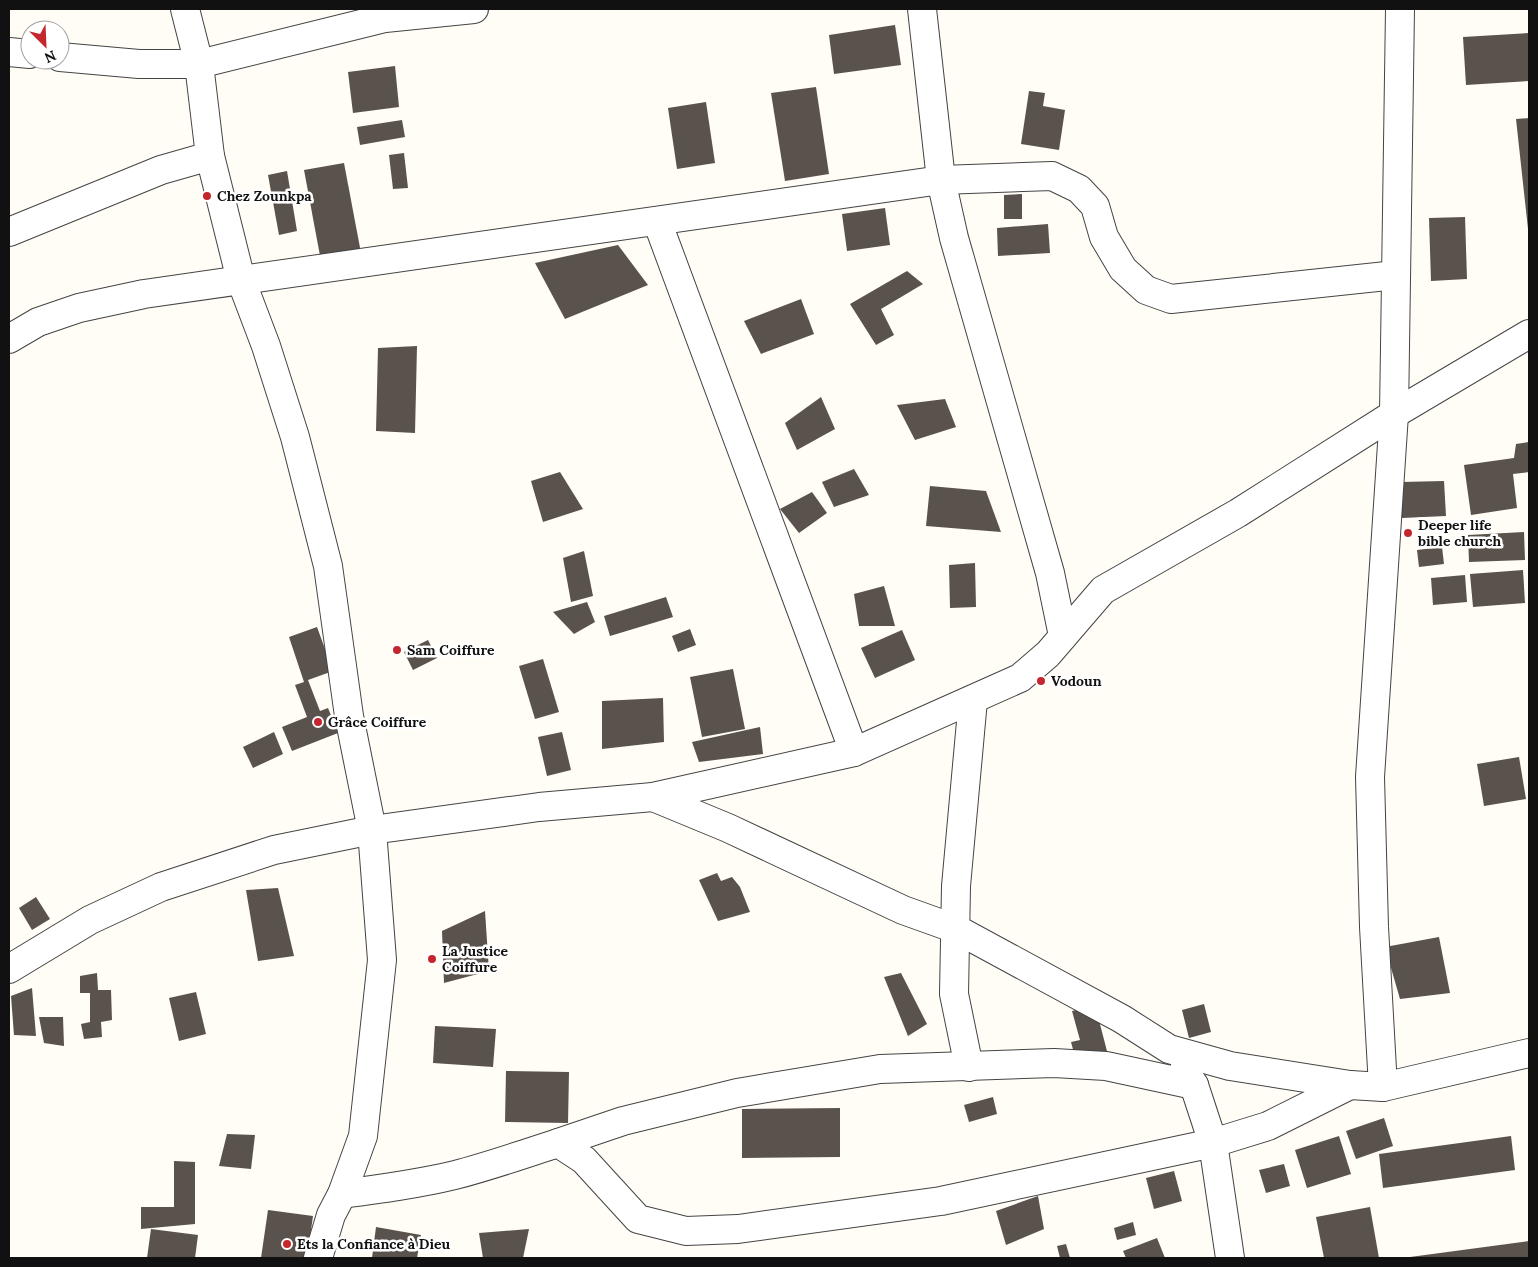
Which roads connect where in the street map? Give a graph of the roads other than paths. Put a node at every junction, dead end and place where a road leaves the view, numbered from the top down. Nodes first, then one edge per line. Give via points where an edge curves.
1 (185, 9) edge
2 (474, 9) edge
3 (922, 9) edge
4 (1400, 9) edge
5 (385, 14) edge
6 (70, 58) edge
7 (199, 64) junction
8 (210, 156) junction
9 (941, 180) junction
10 (656, 221) junction
11 (9, 232) edge
12 (1396, 275) junction
13 (242, 280) junction
14 (1529, 334) edge
15 (9, 339) edge
16 (1394, 414) junction
17 (1063, 636) junction
18 (972, 700) junction
19 (854, 752) junction
20 (652, 798) junction
21 (372, 830) junction
22 (956, 929) junction
23 (9, 969) edge
24 (1169, 1049) junction
25 (1529, 1053) edge
26 (969, 1067) junction
27 (1194, 1085) junction
28 (1350, 1085) junction
29 (1383, 1087) junction
30 (558, 1143) junction
31 (1213, 1143) junction
32 (342, 1194) junction
33 (318, 1258) edge
34 (1230, 1258) edge

1 - 7 street
2 - 5 street
3 - 9 street
4 - 12 street
5 - 7 street
6 - 7 street via 139,64
7 - 8 street
8 - 11 street via 161,170
8 - 13 street
9 - 10 street
9 - 12 street via 1052,176 1079,189 1095,206 1104,237 1123,269 1146,290 1172,298
9 - 17 street via 954,238 1050,573
10 - 13 street
10 - 19 street
12 - 16 street
13 - 15 street via 144,294 79,308 38,322
13 - 21 street via 295,437 328,566 349,716
14 - 16 street
16 - 17 street via 1238,513 1103,590
16 - 29 street via 1370,777
17 - 18 street via 1020,678
18 - 19 street
18 - 22 street via 956,886
19 - 20 street
20 - 21 street via 539,807
20 - 22 street via 728,828 903,910
21 - 23 street via 274,850 161,887 90,920
21 - 32 street via 382,960 363,1136
22 - 24 street via 1122,1019
22 - 26 street via 954,994
24 - 27 street
24 - 28 street via 1230,1066
25 - 29 street
26 - 27 street via 1054,1063 1106,1066
26 - 30 street via 880,1070 737,1093 623,1122
27 - 31 street
28 - 29 street
28 - 31 street via 1268,1126
30 - 31 street via 584,1160 638,1219 686,1231 738,1230 940,1201
30 - 32 street via 454,1175 411,1185
31 - 34 street
32 - 33 street via 331,1215

